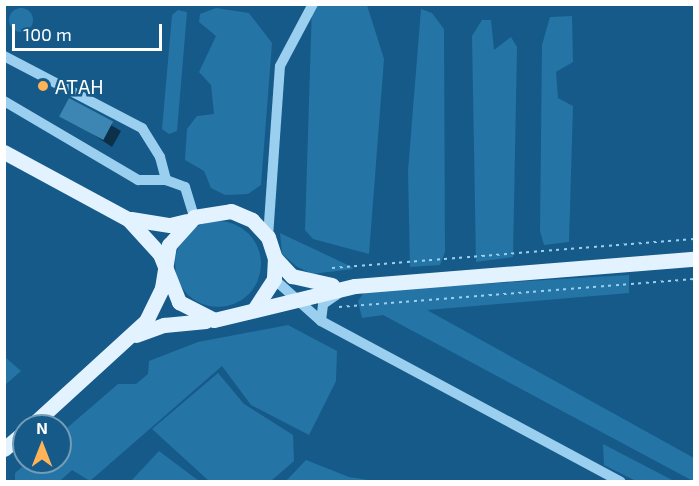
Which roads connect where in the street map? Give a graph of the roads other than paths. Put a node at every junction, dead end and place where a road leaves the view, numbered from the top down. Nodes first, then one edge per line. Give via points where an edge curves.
1 (313, 4) edge
2 (4, 56) edge
3 (4, 101) edge
4 (4, 152) edge
5 (166, 180) junction
6 (128, 219) junction
7 (190, 219) junction
8 (268, 237) junction
9 (275, 258) junction
10 (694, 259) edge
11 (165, 275) junction
12 (274, 279) junction
13 (355, 286) junction
14 (292, 298) junction
15 (250, 312) junction
16 (224, 320) junction
17 (321, 321) junction
18 (133, 336) junction
19 (45, 414) edge
20 (621, 482) edge

1 - 8 lane via 280,66
2 - 5 lane via 142,128 160,157
3 - 5 lane via 138,180
4 - 6 main road
5 - 7 lane via 185,187
6 - 7 main road via 159,225
6 - 11 main road via 160,254
7 - 8 main road via 231,211 252,220
7 - 11 main road via 169,245
8 - 9 main road
9 - 12 main road
9 - 13 main road via 298,279
10 - 13 main road
11 - 16 main road via 186,309
11 - 18 main road via 153,311
12 - 14 lane
12 - 15 main road
13 - 14 main road
13 - 17 lane via 323,304
14 - 15 main road
14 - 17 lane
15 - 16 main road
16 - 18 main road via 177,322
17 - 20 lane
18 - 19 main road

